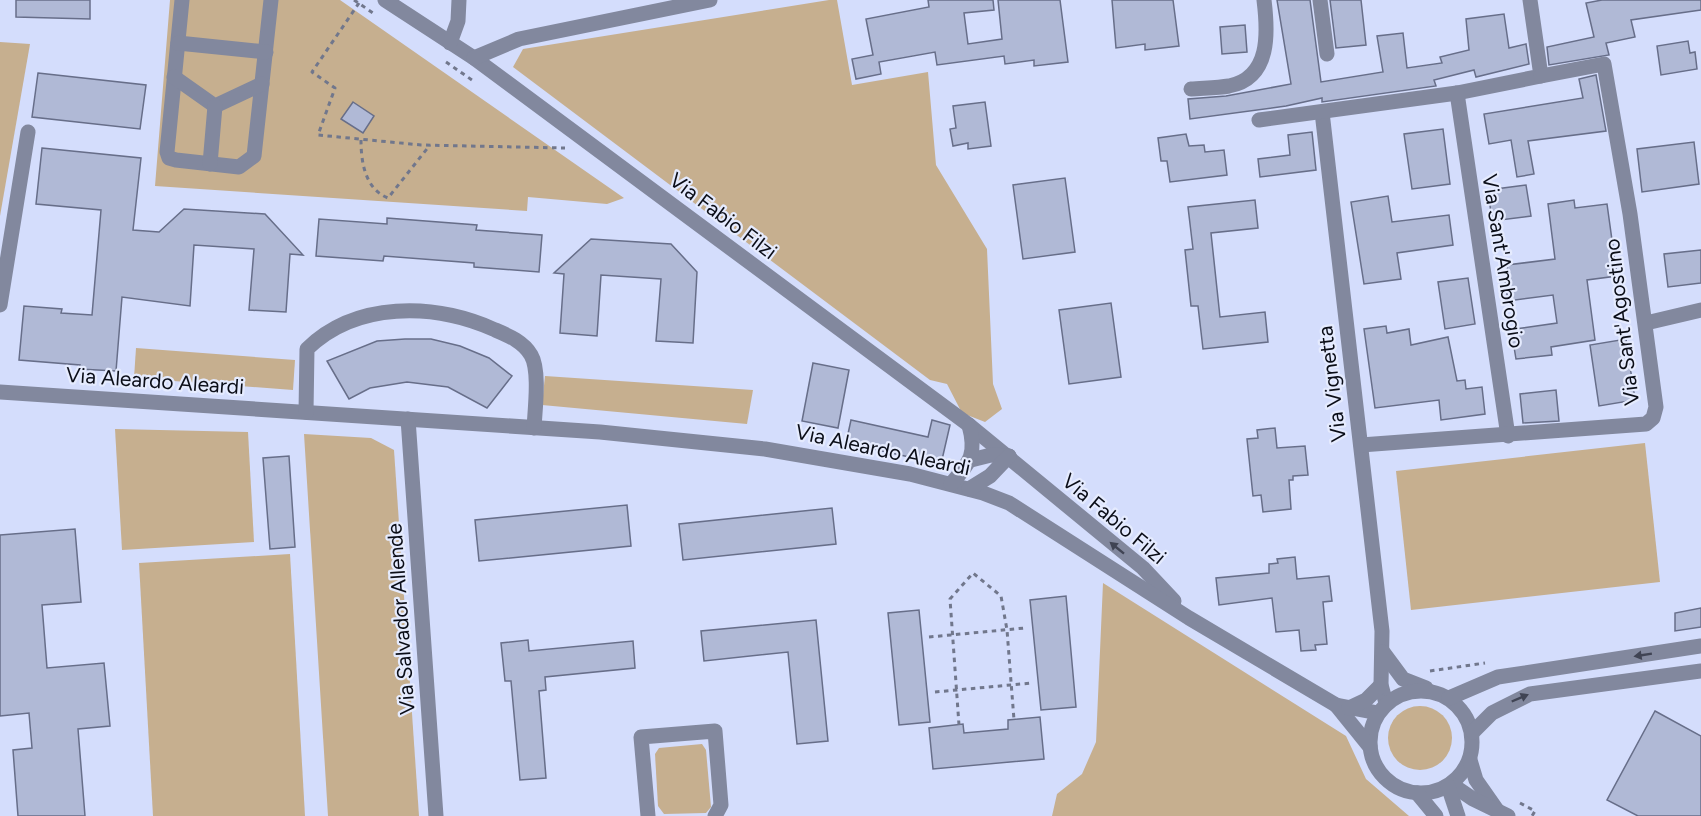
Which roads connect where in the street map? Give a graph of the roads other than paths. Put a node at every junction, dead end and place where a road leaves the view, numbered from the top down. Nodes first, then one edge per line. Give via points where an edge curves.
1 (182, 0) edge
2 (271, 0) edge
3 (385, 0) edge
4 (459, 0) edge
5 (710, 0) edge
6 (1264, 0) edge
7 (1320, 0) edge
8 (1530, 0) edge
9 (643, 7) edge
10 (178, 43) junction
11 (450, 43) junction
12 (266, 52) junction
13 (1327, 54) dead end
14 (474, 58) junction
15 (1541, 76) junction
16 (174, 77) junction
17 (262, 84) junction
18 (1191, 90) dead end
19 (1457, 93) junction
20 (215, 106) junction
21 (1322, 112) junction
22 (1259, 120) dead end
23 (28, 132) dead end
24 (210, 164) junction
25 (0, 305) edge
26 (1701, 310) edge
27 (1646, 322) junction
28 (0, 392) edge
29 (306, 412) junction
30 (408, 419) junction
31 (969, 425) junction
32 (534, 428) junction
33 (1508, 436) junction
34 (1360, 445) junction
35 (1009, 456) junction
36 (971, 460) junction
37 (951, 484) junction
38 (969, 489) junction
39 (1189, 618) junction
40 (1701, 646) edge
41 (1383, 652) junction
42 (1701, 671) edge
43 (1381, 685) junction
44 (1431, 690) junction
45 (1449, 698) junction
46 (1343, 706) junction
47 (1382, 708) junction
48 (1473, 732) junction
49 (1370, 747) junction
50 (1470, 760) junction
51 (1449, 785) junction
52 (1417, 793) junction
53 (1503, 813) edge
54 (436, 816) edge
55 (648, 816) edge
56 (715, 816) edge
57 (1436, 816) edge
58 (1458, 816) edge

1 - 10 street
2 - 12 street
3 - 11 street, Via Fabio Filzi
4 - 11 street via 458,21
5 - 9 street
6 - 18 street via 1266,51 1254,73 1232,86
7 - 13 street
8 - 15 street
9 - 14 street via 519,39
10 - 12 street
10 - 16 street
11 - 14 street, Via Fabio Filzi
12 - 17 street
14 - 31 street, Via Fabio Filzi
15 - 19 street
15 - 27 street, Via Sant'Agostino via 1604,64
16 - 20 street
16 - 24 street via 169,158
17 - 20 street
17 - 24 street via 254,156 239,167
19 - 21 street
19 - 33 street, Via Sant'Ambrogio
20 - 24 street
21 - 22 street
21 - 34 street, Via Vignetta
23 - 25 street
26 - 27 street
27 - 33 street, Via Sant'Agostino via 1656,407 1646,424
28 - 29 street, Via Aleardo Aleardi
29 - 30 street, Via Aleardo Aleardi
29 - 32 street via 307,349 321,335 368,315 423,311 486,326 515,339 530,352 536,363
30 - 32 street, Via Aleardo Aleardi
30 - 54 street, Via Salvador Allende
31 - 35 street, Via Fabio Filzi
31 - 36 street
32 - 37 street, Via Aleardo Aleardi via 819,456
33 - 34 street, Via Sant'Agostino
34 - 41 street, Via Vignetta
35 - 36 street
35 - 38 street via 990,477
39 -> 35 street, Via Fabio Filzi via 1143,568
36 - 37 street
37 - 38 street, Via Aleardo Aleardi
38 - 39 street, Via Aleardo Aleardi via 1009,503
39 - 46 street
40 -> 45 street via 1498,677
41 - 43 street, Via Vignetta
41 - 44 street via 1403,679
48 -> 42 street via 1492,713 1530,694
43 - 46 street via 1366,700
43 - 47 street, Via Vignetta
44 - 45 street
44 - 47 street via 1407,692
45 - 48 street via 1466,715
46 - 47 street
46 - 49 street
47 - 49 street via 1371,729
48 - 50 street
49 - 52 street via 1382,775 1395,786
50 - 51 street
50 - 53 street via 1476,780
51 - 52 street via 1434,792
51 - 53 street
51 - 58 street
52 - 57 street
55 - 56 street via 641,737 715,731 721,805

